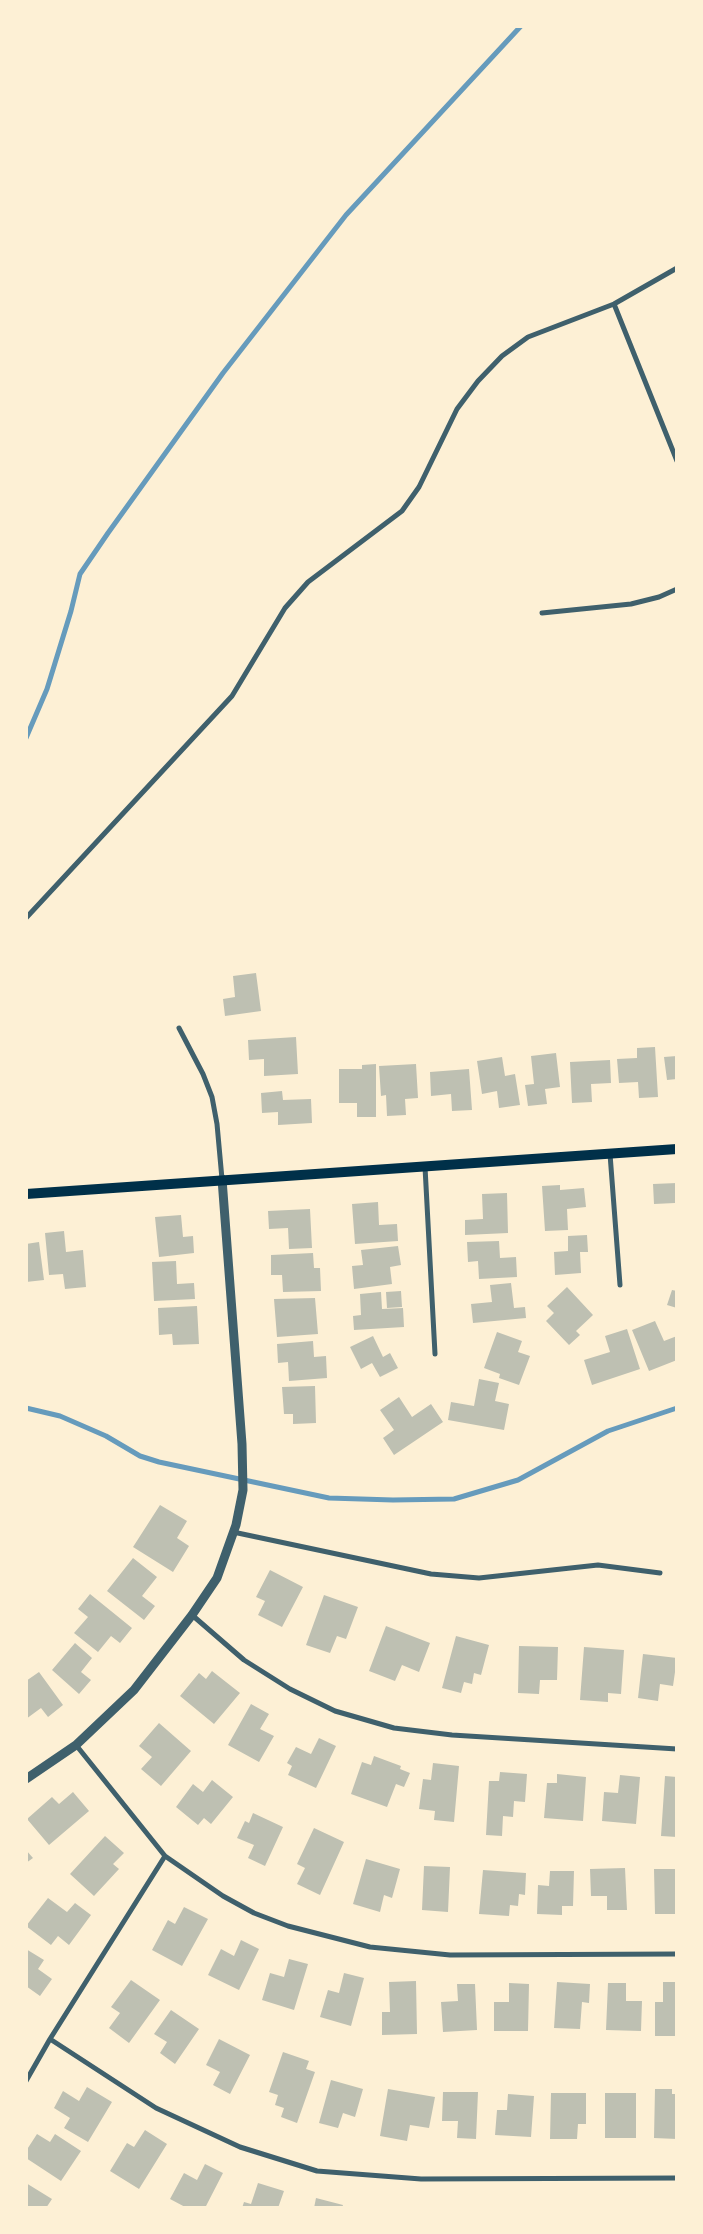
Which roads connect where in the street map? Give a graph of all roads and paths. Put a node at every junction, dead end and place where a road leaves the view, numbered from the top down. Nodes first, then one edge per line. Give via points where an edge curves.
1 (677, 268) edge
2 (614, 304) junction
3 (677, 461) edge
4 (677, 589) edge
5 (542, 613) dead end
6 (26, 918) edge
7 (179, 1028) dead end
8 (677, 1149) edge
9 (610, 1154) junction
10 (425, 1167) junction
11 (222, 1179) junction
12 (26, 1194) edge
13 (620, 1285) dead end
14 (435, 1354) dead end
15 (235, 1529) junction
16 (660, 1573) dead end
17 (192, 1615) junction
18 (76, 1745) junction
19 (677, 1749) edge
20 (26, 1778) edge
21 (165, 1856) junction
22 (677, 1954) edge
23 (50, 2039) junction
24 (26, 2081) edge
25 (677, 2178) edge

1 - 2 street
2 - 3 street
2 - 6 street via 528,337 502,356 478,381 457,409 419,487 402,511 308,582 285,608 226,702
4 - 5 street via 631,604
7 - 11 street via 212,1097
8 - 9 main road
9 - 10 main road
9 - 13 street
10 - 11 main road
10 - 14 street
11 - 12 main road
11 - 15 street via 242,1444 243,1490
15 - 16 street via 432,1574 479,1578 598,1565
15 - 17 street via 217,1578
17 - 18 street via 134,1690
17 - 19 street via 244,1660 290,1689 335,1711 394,1728 452,1735
18 - 20 street
18 - 21 street
21 - 22 street via 222,1896 254,1913 288,1926 370,1947 450,1954
21 - 23 street
23 - 24 street
23 - 25 street via 156,2108 240,2147 317,2171 421,2179

